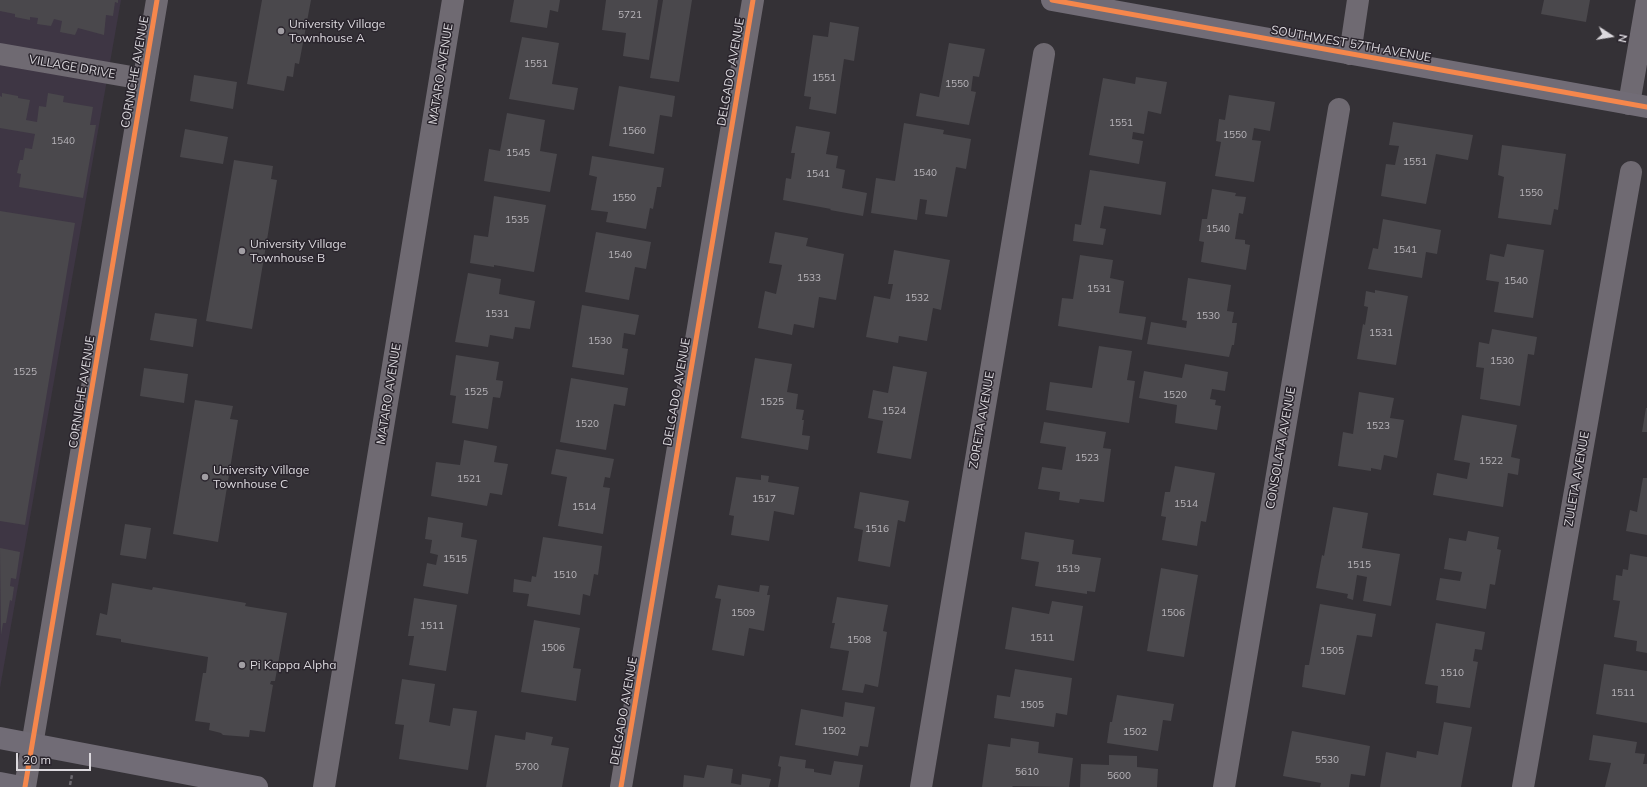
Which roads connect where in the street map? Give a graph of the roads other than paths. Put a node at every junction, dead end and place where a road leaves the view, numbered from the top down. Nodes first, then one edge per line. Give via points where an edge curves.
1 (157, 0) edge
2 (453, 0) edge
3 (753, 0) edge
4 (1052, 0) edge
5 (1358, 0) edge
6 (1647, 0) edge
7 (0, 54) edge
8 (1044, 54) dead end
9 (1350, 54) junction
10 (143, 79) junction
11 (1638, 105) edge
12 (1339, 109) dead end
13 (1631, 172) dead end
14 (0, 738) edge
15 (33, 744) junction
16 (0, 783) edge
17 (21, 787) edge
18 (26, 787) edge
19 (257, 787) edge
20 (324, 787) edge
21 (621, 787) edge
22 (921, 787) edge
23 (1224, 787) edge
24 (1523, 787) edge

1 - 10 street, CORNICHE AVENUE
2 - 20 street, MATARO AVENUE
3 - 21 street, DELGADO AVENUE
4 - 9 main road, SOUTHWEST 57TH AVENUE
5 - 9 street
6 - 11 street
7 - 10 street, VILLAGE DRIVE
8 - 22 street, ZORETA AVENUE
9 - 11 main road, SOUTHWEST 57TH AVENUE
10 - 15 street, CORNICHE AVENUE
12 - 23 street, CONSOLATA AVENUE
13 - 24 street, ZULETA AVENUE
14 - 15 main road
15 - 18 street, CORNICHE AVENUE
15 - 19 main road
16 - 17 main road

